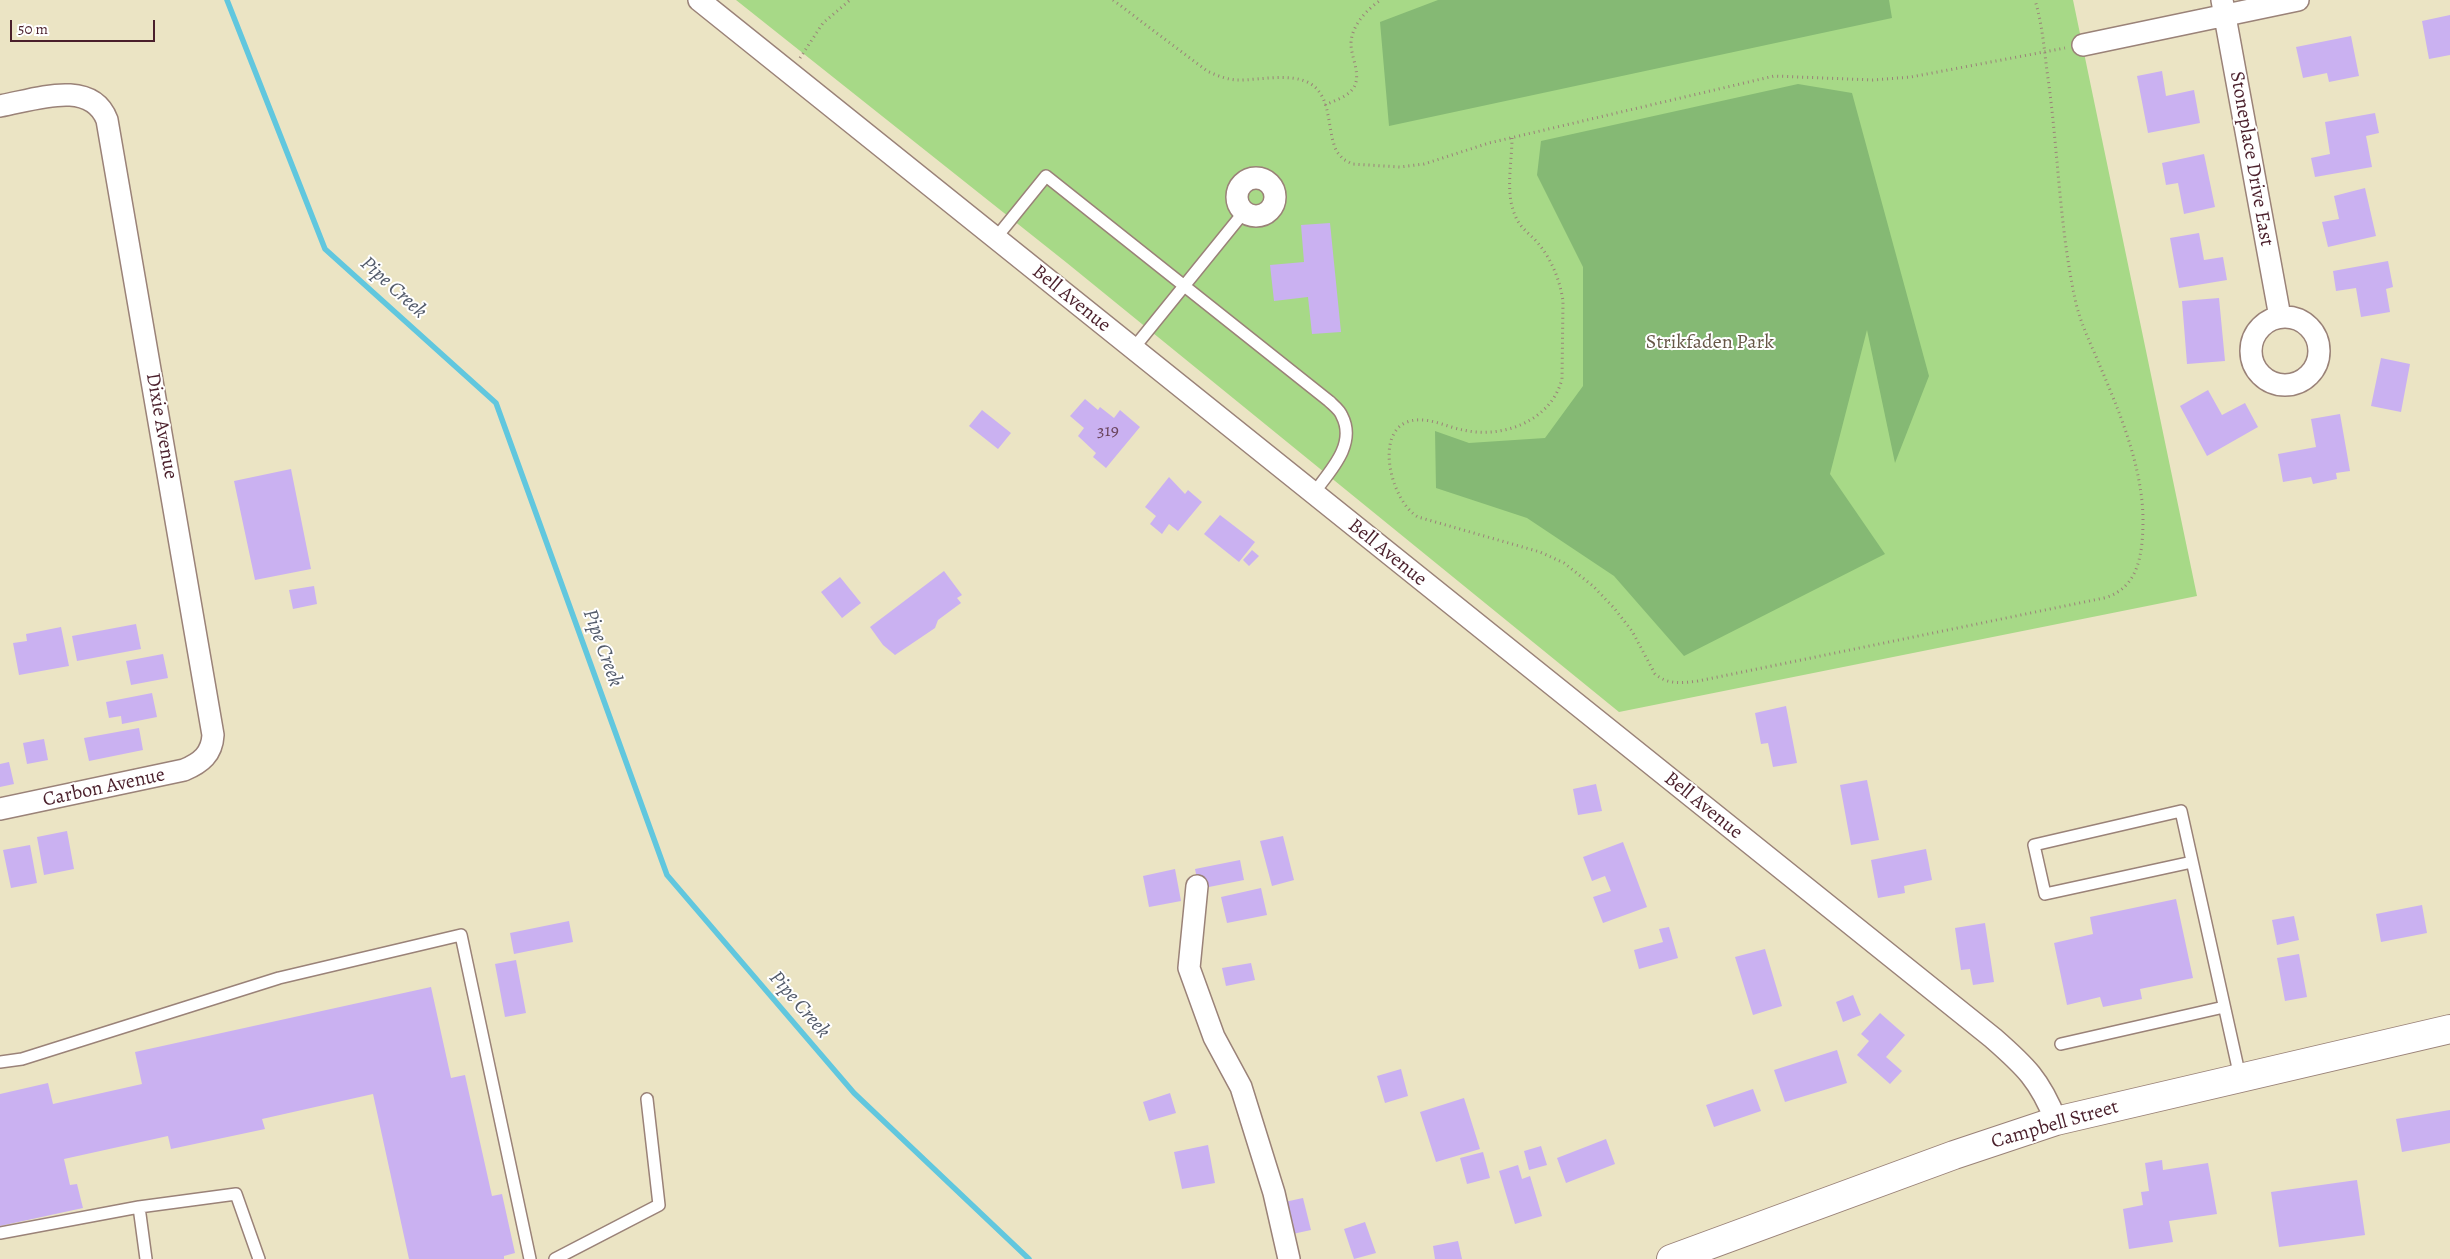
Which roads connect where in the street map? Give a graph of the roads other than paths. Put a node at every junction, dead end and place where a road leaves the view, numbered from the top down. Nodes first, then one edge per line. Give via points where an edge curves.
1 (699, 0) edge
2 (2298, 0) edge
3 (2223, 8) edge
4 (2083, 46) road end
5 (0, 106) edge
6 (1244, 212) dead end
7 (995, 238) junction
8 (1184, 286) junction
9 (2280, 317) dead end
10 (1133, 349) junction
11 (1313, 494) junction
12 (205, 758) joint
13 (0, 809) edge
14 (2192, 862) junction
15 (1197, 886) dead end
16 (2224, 1007) junction
17 (2450, 1029) edge
18 (2061, 1044) dead end
19 (0, 1062) edge
20 (2240, 1077) junction
21 (647, 1099) dead end
22 (2056, 1121) junction
23 (139, 1207) junction
24 (0, 1233) edge
25 (146, 1259) edge
26 (259, 1259) edge
27 (530, 1259) edge
28 (554, 1259) edge
29 (1288, 1259) edge
30 (1671, 1259) edge

1 - 7 street, Bell Avenue
2 - 3 street
3 - 4 street
3 - 9 street, Stoneplace Drive East
5 - 12 street, Dixie Avenue via 68,95 91,98 104,110 212,726 213,744
6 - 8 lane
7 - 8 lane via 1046,176
7 - 10 street, Bell Avenue
8 - 10 lane
8 - 11 lane via 1329,401 1342,415 1347,433 1346,445
10 - 11 street, Bell Avenue
11 - 22 street, Bell Avenue via 1993,1038 2027,1068 2047,1098
12 - 13 street, Carbon Avenue via 176,773
14 - 14 lane via 2181,811 2034,845 2045,894
14 - 16 lane
15 - 29 street via 1189,968 1214,1036 1241,1087 1274,1193
16 - 18 lane
16 - 20 lane
17 - 20 street, Campbell Street
19 - 27 lane via 22,1059 278,978 461,935
20 - 22 street, Campbell Street
21 - 28 lane via 659,1204
22 - 30 street, Campbell Street
23 - 24 lane
23 - 25 lane
23 - 26 lane via 236,1194

